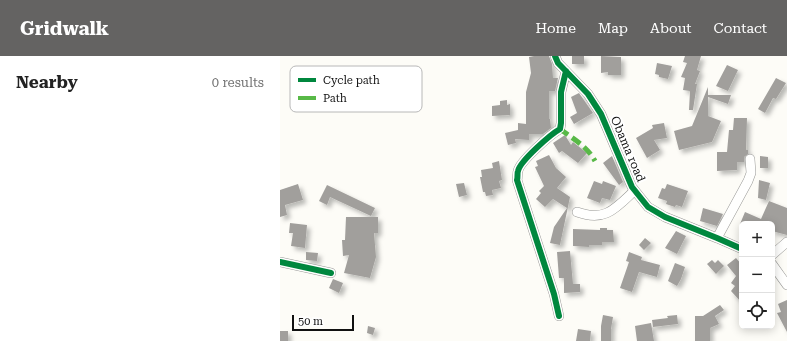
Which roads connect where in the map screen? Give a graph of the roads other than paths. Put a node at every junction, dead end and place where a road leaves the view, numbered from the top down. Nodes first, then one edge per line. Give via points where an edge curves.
1 (555, 56) edge
2 (566, 71) junction
3 (750, 159) dead end
4 (634, 191) junction
5 (577, 212) dead end
6 (717, 238) junction
7 (787, 242) edge
8 (739, 248) edge
9 (775, 252) edge
10 (280, 262) edge
11 (775, 268) edge
12 (331, 273) dead end
13 (787, 285) edge
14 (559, 316) dead end

1 - 2 street, Obama road
2 - 4 street, Obama road via 588,94 601,114
2 - 14 street via 561,92 560,129 523,162 518,171 518,180
3 - 6 street via 751,173 748,181
4 - 5 street via 617,207 606,213 588,216
4 - 6 street, Obama road via 655,212
6 - 8 street, Obama road
7 - 9 street
10 - 12 street
11 - 13 street

